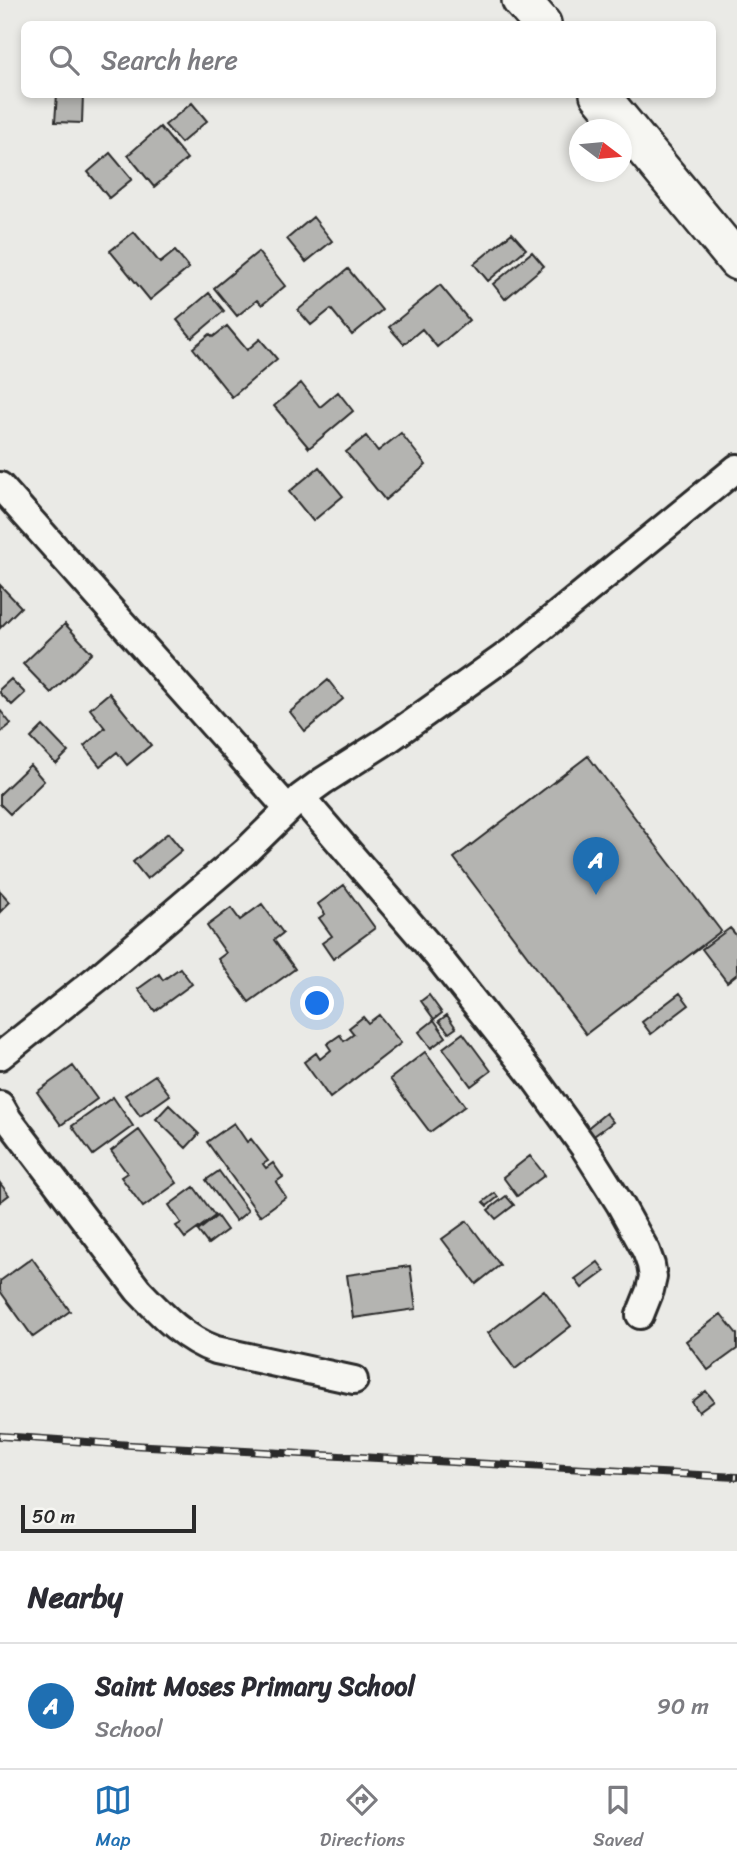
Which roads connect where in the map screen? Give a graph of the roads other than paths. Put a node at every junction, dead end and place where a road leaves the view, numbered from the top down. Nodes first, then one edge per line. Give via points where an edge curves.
1 (522, 0) edge
2 (540, 21) edge
3 (602, 98) edge
4 (737, 261) edge
5 (737, 468) edge
6 (0, 486) edge
7 (295, 803) junction
8 (0, 1056) edge
9 (0, 1105) edge
10 (640, 1315) dead end
11 (354, 1380) dead end

1 - 2 main road
3 - 4 main road
5 - 7 street via 514,650
6 - 7 street
7 - 8 street via 235,861
7 - 10 street via 436,954 584,1147 621,1204 651,1265 653,1277
9 - 11 street via 138,1290 186,1335 216,1350

